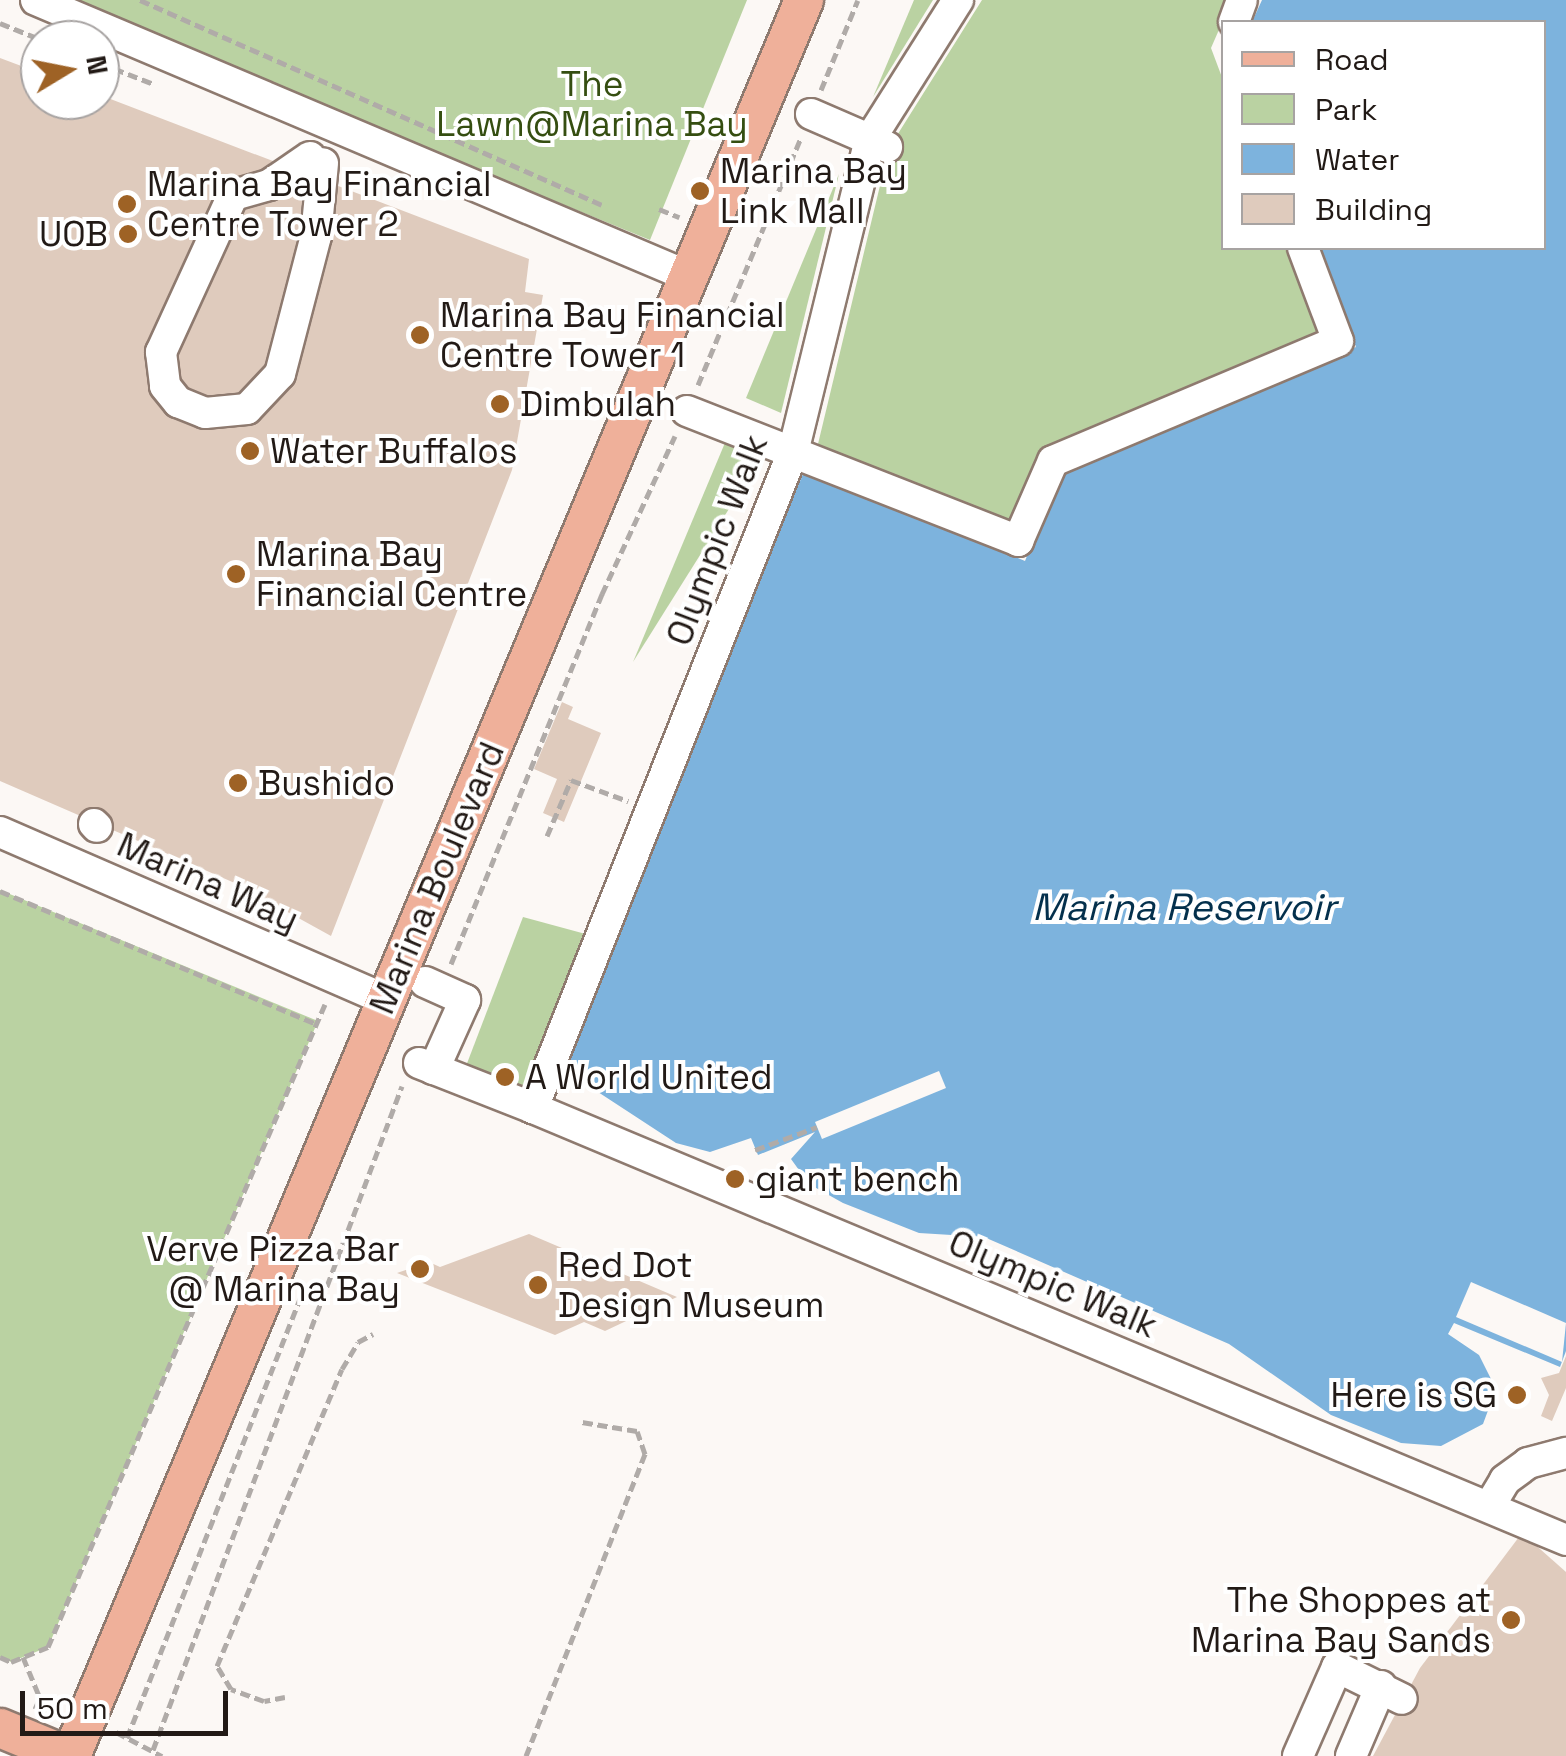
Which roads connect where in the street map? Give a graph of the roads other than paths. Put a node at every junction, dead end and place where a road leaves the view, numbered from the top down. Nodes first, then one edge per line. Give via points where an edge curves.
1 (36, 0) edge
2 (804, 0) edge
3 (958, 0) edge
4 (810, 114) road end
5 (880, 144) junction
6 (317, 160) joint
7 (1303, 250) edge
8 (688, 276) junction
9 (687, 411) road end
10 (794, 449) junction
11 (0, 832) edge
12 (433, 986) road end
13 (386, 1000) junction
14 (533, 1108) junction
15 (1566, 1453) edge
16 (1489, 1507) junction
17 (1566, 1540) edge
18 (0, 1728) edge
19 (70, 1756) edge
20 (1298, 1756) edge
21 (1351, 1756) edge

1 - 8 street
2 - 8 main road, Marina Boulevard
3 - 5 street, Olympic Walk
4 - 5 street
5 - 10 street, Olympic Walk
6 - 6 street via 316,236 280,374 264,398 232,413 178,402 165,386 161,352 233,196
7 - 10 street via 1338,341 1052,461 1018,541
8 - 13 main road, Marina Boulevard
9 - 10 street
10 - 14 street, Olympic Walk
11 - 13 street, Marina Way
12 - 14 street, Olympic Walk via 465,1000 420,1069
13 - 19 main road, Marina Boulevard
14 - 16 street, Olympic Walk
15 - 16 street via 1528,1463 1505,1480
16 - 17 street, Olympic Walk
18 - 19 main road
20 - 21 street via 1337,1667 1381,1680

